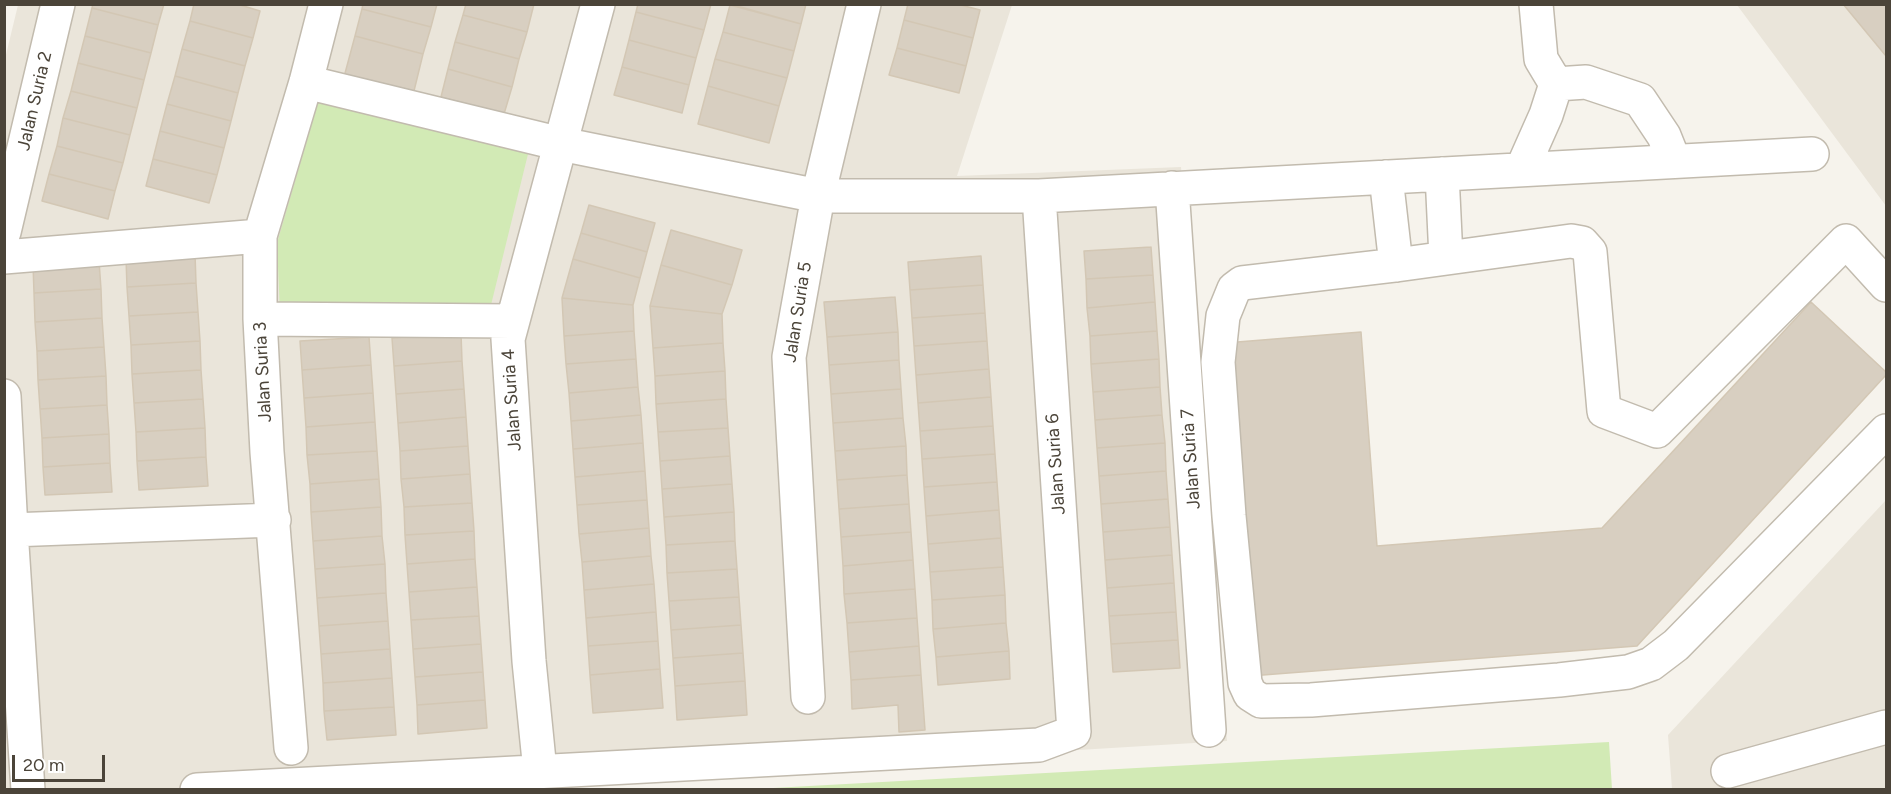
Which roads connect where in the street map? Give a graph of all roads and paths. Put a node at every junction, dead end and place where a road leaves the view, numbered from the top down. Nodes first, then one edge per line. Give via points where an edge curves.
1 (58, 4) edge
2 (326, 4) edge
3 (598, 4) edge
4 (864, 4) edge
5 (1536, 4) edge
6 (306, 82) junction
7 (1556, 84) junction
8 (561, 144) junction
9 (1812, 154) dead end
10 (1674, 161) junction
11 (1522, 169) junction
12 (1442, 174) junction
13 (1386, 177) junction
14 (1172, 188) junction
15 (818, 196) junction
16 (1039, 196) junction
17 (4, 232) edge
18 (260, 236) junction
19 (4, 257) edge
20 (1446, 258) junction
21 (1395, 265) junction
22 (1887, 285) edge
23 (260, 319) junction
24 (512, 321) junction
25 (4, 396) edge
26 (1887, 431) edge
27 (273, 520) junction
28 (11, 530) junction
29 (808, 697) dead end
30 (1887, 727) edge
31 (1209, 730) dead end
32 (291, 748) dead end
33 (540, 771) junction
34 (1728, 771) dead end
35 (28, 789) edge
36 (197, 789) edge

1 - 17 street, Jalan Suria 2
2 - 6 street, Jalan Suria 3
3 - 8 street, Jalan Suria 4
4 - 15 street, Jalan Suria 5
5 - 7 street via 1541,59
6 - 8 street
6 - 18 street, Jalan Suria 3
7 - 10 street via 1586,82 1640,100 1664,136
7 - 11 street
8 - 15 street
8 - 24 street, Jalan Suria 4
9 - 10 street
10 - 11 street
11 - 12 street
12 - 13 street
12 - 20 street
13 - 14 street
13 - 21 street
14 - 16 street
14 - 31 street, Jalan Suria 7
15 - 16 street
15 - 29 street, Jalan Suria 5 via 789,357
16 - 33 street, Jalan Suria 6 via 1074,732 1039,745
18 - 19 street
18 - 23 street, Jalan Suria 3
20 - 21 street
20 - 22 street via 1571,241 1582,243 1590,252 1604,411 1657,431 1846,241
21 - 26 street via 1242,283 1234,289 1223,316 1218,362 1245,683 1250,694 1262,701 1559,680 1628,672 1651,664 1676,645
23 - 24 street
23 - 27 street, Jalan Suria 3
24 - 33 street, Jalan Suria 4 via 508,339
25 - 28 street
27 - 28 street
27 - 32 street, Jalan Suria 3
28 - 35 street
30 - 34 street
33 - 36 street

